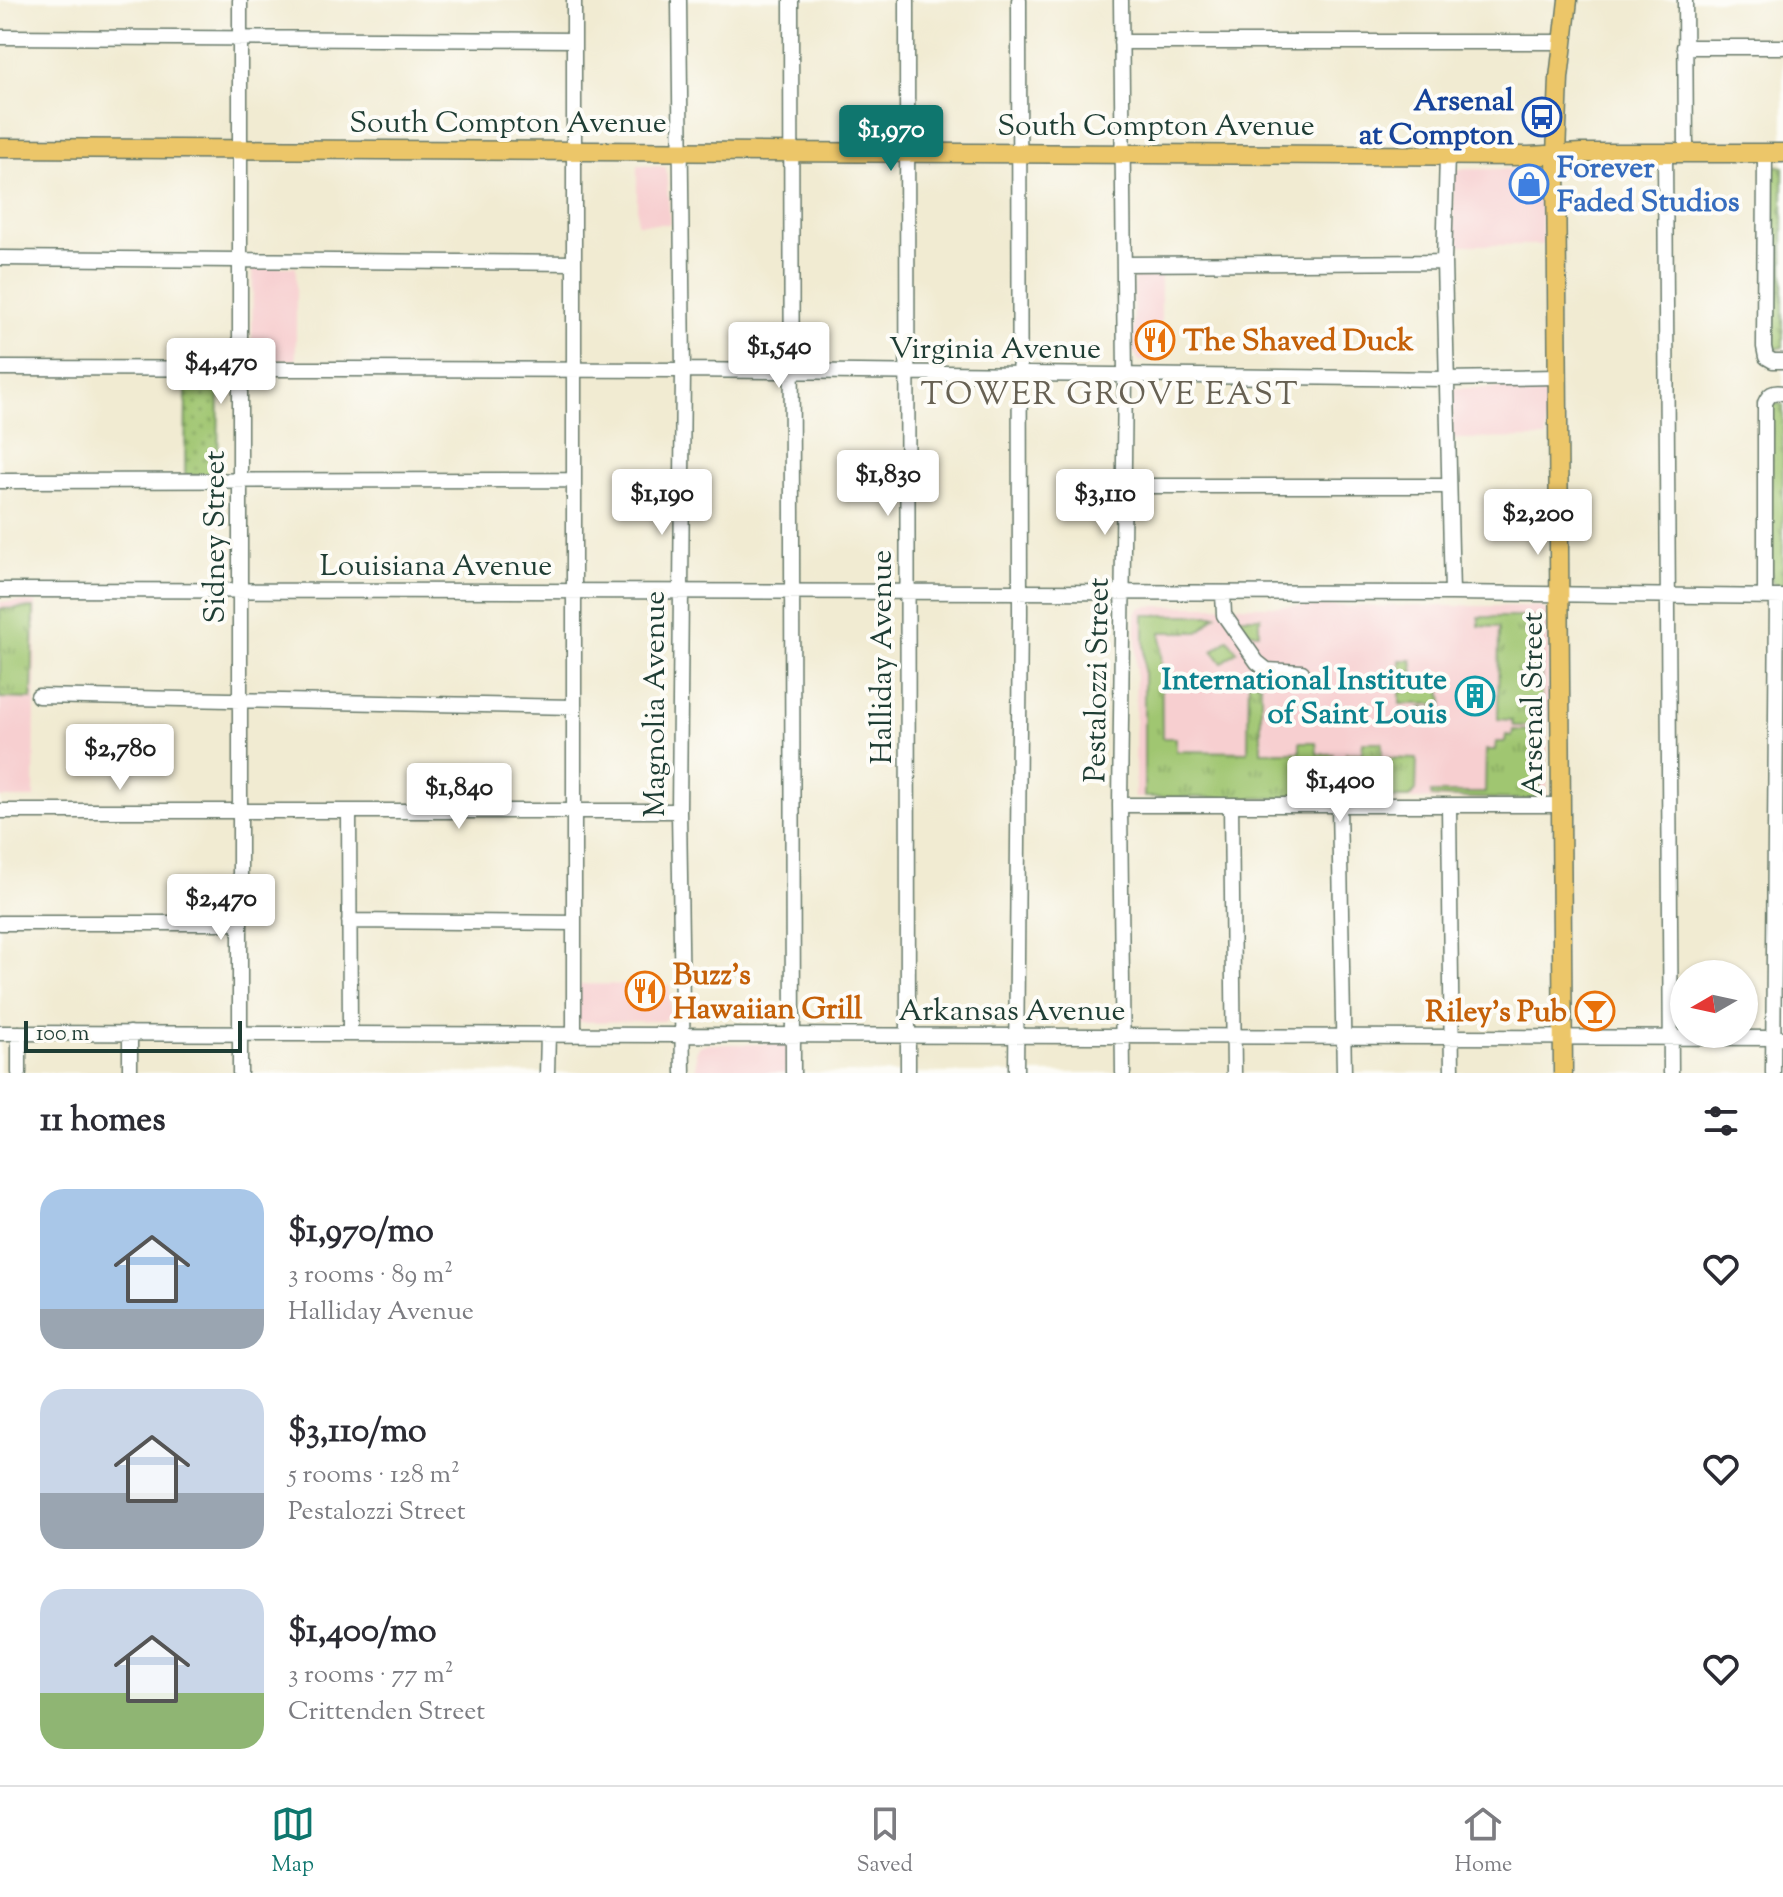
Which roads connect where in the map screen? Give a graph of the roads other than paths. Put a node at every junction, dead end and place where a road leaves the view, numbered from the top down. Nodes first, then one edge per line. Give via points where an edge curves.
1 (240, 0) edge
2 (574, 0) edge
3 (679, 0) edge
4 (791, 0) edge
5 (907, 0) edge
6 (1019, 0) edge
7 (1121, 0) edge
8 (1568, 0) edge
9 (1685, 0) edge
10 (0, 37) edge
11 (240, 38) junction
12 (574, 40) junction
13 (1121, 42) junction
14 (1563, 42) junction
15 (1684, 47) junction
16 (1783, 47) edge
17 (0, 148) edge
18 (240, 149) junction
19 (574, 150) junction
20 (680, 151) junction
21 (791, 151) junction
22 (907, 152) junction
23 (1019, 152) junction
24 (1121, 153) junction
25 (1665, 153) junction
26 (1686, 153) junction
27 (1774, 153) edge
28 (1447, 155) junction
29 (1556, 155) junction
30 (0, 258) edge
31 (240, 260) junction
32 (1444, 262) junction
33 (574, 263) junction
34 (1124, 264) junction
35 (1783, 361) edge
36 (0, 368) edge
37 (240, 368) junction
38 (574, 370) junction
39 (683, 370) junction
40 (792, 372) junction
41 (907, 373) junction
42 (1020, 374) junction
43 (1125, 375) junction
44 (1557, 377) junction
45 (1445, 379) junction
46 (1783, 393) edge
47 (240, 480) junction
48 (574, 480) junction
49 (0, 481) edge
50 (1124, 486) junction
51 (1449, 486) junction
52 (0, 590) edge
53 (240, 591) junction
54 (574, 591) junction
55 (681, 592) junction
56 (792, 592) junction
57 (907, 592) junction
58 (1020, 592) junction
59 (1124, 593) junction
60 (1223, 593) junction
61 (1452, 593) junction
62 (1559, 595) junction
63 (1669, 595) junction
64 (1775, 597) edge
65 (1302, 672) dead end
66 (38, 696) dead end
67 (240, 701) junction
68 (574, 707) junction
69 (1120, 805) junction
70 (1231, 805) junction
71 (1339, 805) junction
72 (1449, 805) junction
73 (1560, 805) junction
74 (0, 811) edge
75 (574, 811) junction
76 (679, 811) junction
77 (240, 812) junction
78 (349, 812) junction
79 (349, 921) junction
80 (0, 923) edge
81 (240, 923) junction
82 (574, 923) junction
83 (1671, 960) edge
84 (0, 1033) edge
85 (19, 1033) junction
86 (130, 1033) junction
87 (240, 1034) junction
88 (350, 1034) junction
89 (548, 1034) junction
90 (574, 1035) junction
91 (683, 1035) junction
92 (793, 1035) junction
93 (1016, 1035) junction
94 (907, 1036) junction
95 (1122, 1036) junction
96 (1563, 1036) junction
97 (1234, 1037) junction
98 (1344, 1037) junction
99 (1452, 1037) junction
100 (1670, 1038) edge
101 (1778, 1038) edge
102 (1671, 1048) edge
103 (19, 1073) edge
104 (130, 1073) edge
105 (240, 1073) edge
106 (547, 1073) edge
107 (683, 1073) edge
108 (793, 1073) edge
109 (908, 1073) edge
110 (1016, 1073) edge
111 (1123, 1073) edge
112 (1234, 1073) edge
113 (1344, 1073) edge
114 (1452, 1073) edge
115 (1563, 1073) edge
116 (1671, 1073) edge
117 (1773, 1073) edge

1 - 11 street, Sidney Street
2 - 12 street
3 - 20 street, Magnolia Avenue
4 - 21 street
5 - 22 street, Halliday Avenue
6 - 23 street
7 - 13 street, Pestalozzi Street
8 - 14 main road, Arsenal Street
9 - 15 street
10 - 11 street
11 - 12 street
11 - 18 street, Sidney Street
12 - 19 street
13 - 14 street
13 - 24 street, Pestalozzi Street
14 - 29 main road, Arsenal Street
15 - 16 street
15 - 26 street
17 - 18 main road, South Compton Avenue
18 - 19 main road, South Compton Avenue
18 - 31 street, Sidney Street
19 - 20 main road, South Compton Avenue
19 - 33 street
20 - 21 main road, South Compton Avenue
20 - 39 street, Magnolia Avenue
21 - 22 main road, South Compton Avenue
21 - 40 street
22 - 23 main road, South Compton Avenue
22 - 41 street, Halliday Avenue
23 - 24 main road, South Compton Avenue
23 - 42 street
24 - 28 main road, South Compton Avenue
24 - 34 street, Pestalozzi Street
25 - 26 main road, South Compton Avenue
25 - 29 main road, South Compton Avenue
25 - 63 street
26 - 27 main road, South Compton Avenue
27 - 35 street via 1764,347 1766,357
28 - 29 main road, South Compton Avenue
28 - 32 street
29 - 44 main road, Arsenal Street
30 - 31 street
31 - 33 street
31 - 37 street, Sidney Street
32 - 34 street
32 - 45 street
33 - 38 street
34 - 43 street, Pestalozzi Street
36 - 37 street, Virginia Avenue
37 - 38 street, Virginia Avenue
37 - 47 street, Sidney Street
38 - 39 street, Virginia Avenue
38 - 48 street
39 - 40 street, Virginia Avenue
39 - 55 street, Magnolia Avenue
40 - 41 street, Virginia Avenue
40 - 56 street
41 - 42 street, Virginia Avenue
41 - 57 street, Halliday Avenue
42 - 43 street, Virginia Avenue
42 - 58 street
43 - 45 street, Virginia Avenue
43 - 50 street, Pestalozzi Street
44 - 45 street, Virginia Avenue
44 - 62 main road, Arsenal Street
45 - 51 street
46 - 64 street via 1768,395 1765,403
47 - 48 street
47 - 49 street
47 - 53 street, Sidney Street
48 - 54 street
50 - 51 street
50 - 59 street, Pestalozzi Street
51 - 61 street
52 - 53 street, Louisiana Avenue
53 - 54 street, Louisiana Avenue
53 - 67 street, Sidney Street
54 - 55 street, Louisiana Avenue
54 - 68 street
55 - 56 street, Louisiana Avenue
55 - 76 street, Magnolia Avenue
56 - 57 street, Louisiana Avenue
56 - 92 street
57 - 58 street, Louisiana Avenue
57 - 94 street, Halliday Avenue
58 - 59 street, Louisiana Avenue
58 - 93 street
59 - 60 street, Louisiana Avenue
59 - 69 street, Pestalozzi Street
60 - 61 street, Louisiana Avenue
60 - 65 street via 1224,615 1257,662 1273,672
61 - 62 street, Louisiana Avenue
62 - 63 street, Louisiana Avenue
62 - 73 main road, Arsenal Street
63 - 64 street, Louisiana Avenue
63 - 83 street
64 - 101 street
66 - 67 street
67 - 68 street
67 - 77 street, Sidney Street
68 - 75 street
69 - 70 street
69 - 95 street, Pestalozzi Street
70 - 71 street
70 - 97 street
71 - 72 street
71 - 98 street
72 - 73 street
72 - 99 street
73 - 96 main road, Arsenal Street
74 - 77 street
75 - 76 street
75 - 78 street
75 - 82 street
76 - 91 street, Magnolia Avenue
77 - 78 street
77 - 81 street, Sidney Street
78 - 79 street
79 - 82 street
79 - 88 street
80 - 81 street
81 - 87 street, Sidney Street
82 - 90 street
84 - 85 street, Arkansas Avenue
85 - 86 street, Arkansas Avenue
85 - 103 street
86 - 87 street, Arkansas Avenue
86 - 104 street
87 - 88 street, Arkansas Avenue
87 - 105 street, Sidney Street
88 - 89 street, Arkansas Avenue
89 - 90 street, Arkansas Avenue
89 - 106 street
90 - 91 street, Arkansas Avenue
91 - 92 street, Arkansas Avenue
91 - 107 street, Magnolia Avenue
92 - 94 street, Arkansas Avenue
92 - 108 street
93 - 94 street, Arkansas Avenue
93 - 95 street, Arkansas Avenue
93 - 110 street
94 - 109 street, Halliday Avenue
95 - 97 street, Arkansas Avenue
95 - 111 street, Pestalozzi Street
96 - 99 street, Arkansas Avenue
96 - 100 street, Arkansas Avenue
96 - 115 main road, Arsenal Street
97 - 98 street, Arkansas Avenue
97 - 112 street
98 - 99 street, Arkansas Avenue
98 - 113 street
99 - 114 street
101 - 117 street
102 - 116 street

